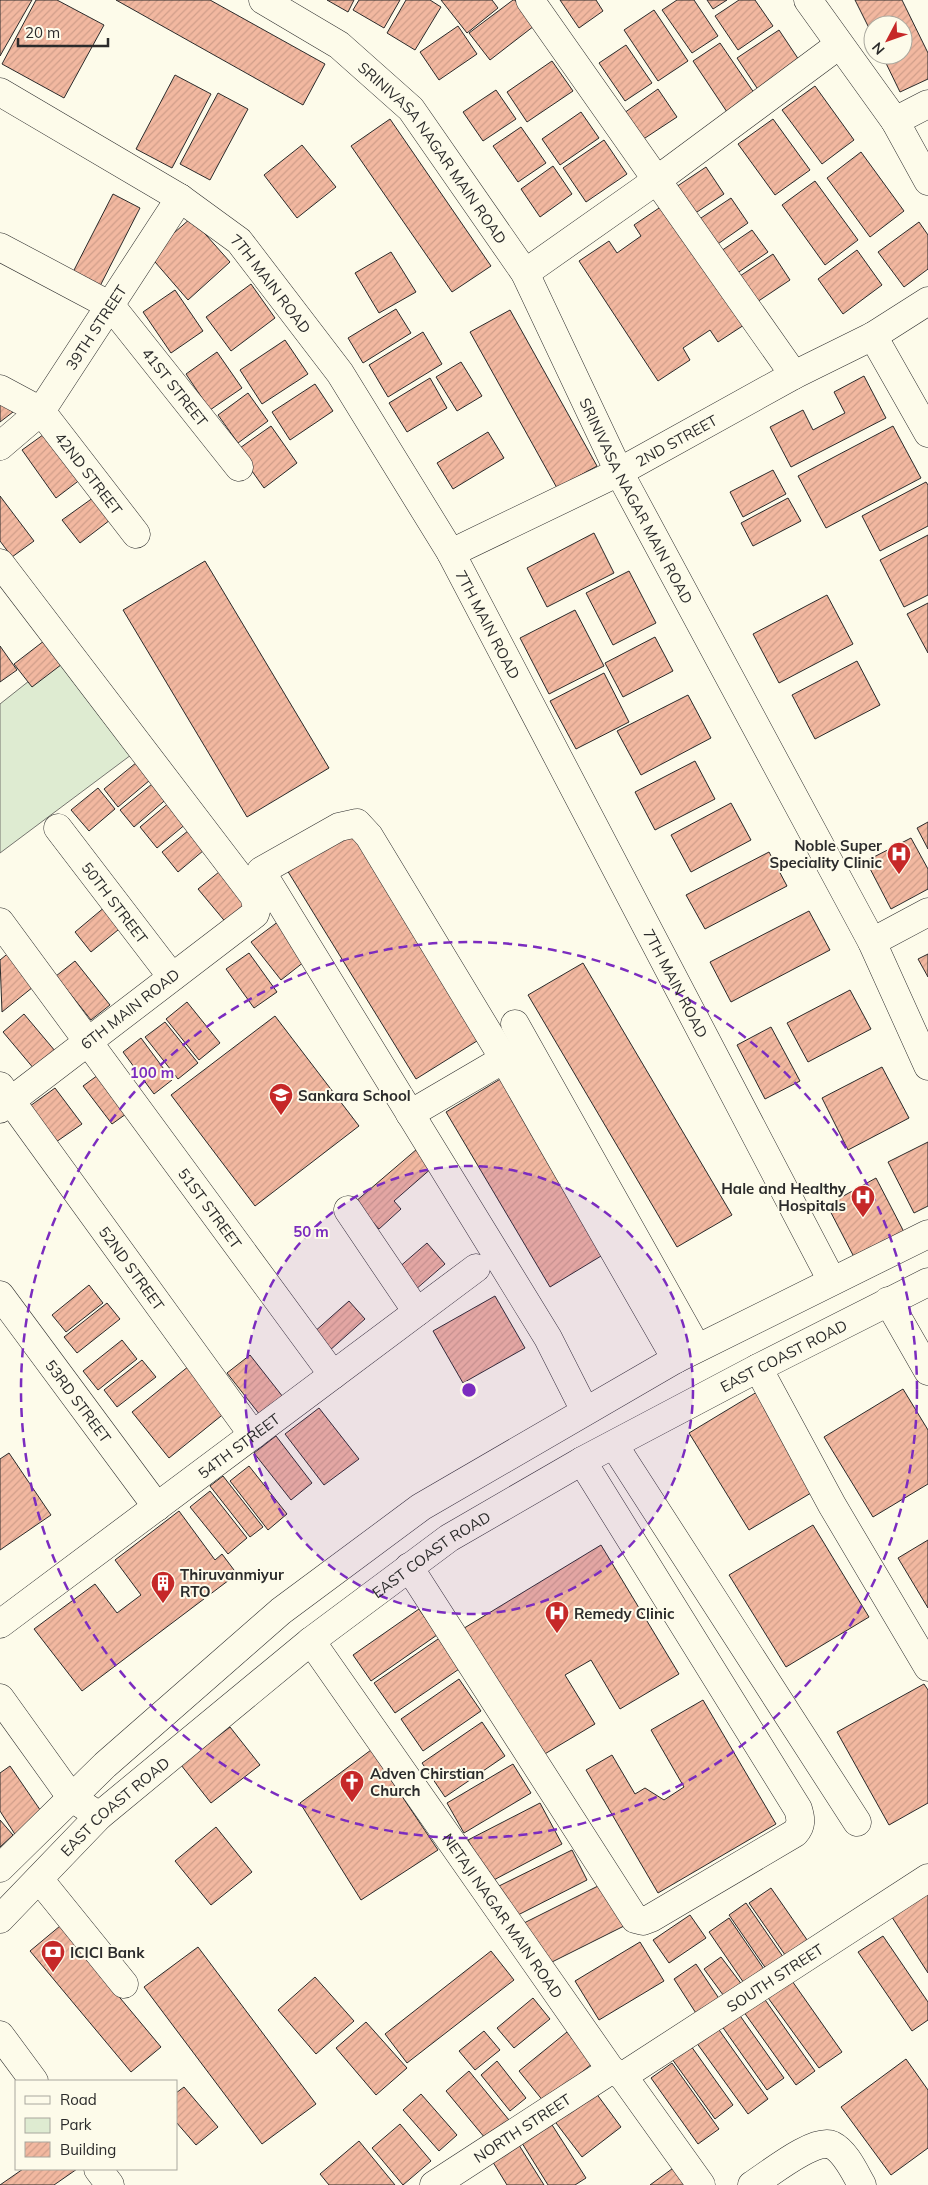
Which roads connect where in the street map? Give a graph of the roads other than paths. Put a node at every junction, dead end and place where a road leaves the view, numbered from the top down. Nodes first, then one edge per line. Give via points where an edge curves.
1 (263, 0) edge
2 (530, 0) edge
3 (808, 0) edge
4 (839, 45) junction
5 (0, 92) edge
6 (928, 104) edge
7 (895, 121) junction
8 (657, 180) junction
9 (928, 181) edge
10 (180, 198) junction
11 (0, 247) edge
12 (525, 273) junction
13 (928, 301) edge
14 (111, 306) junction
15 (873, 336) junction
16 (794, 375) junction
17 (0, 389) edge
18 (41, 411) junction
19 (928, 433) edge
20 (0, 446) edge
21 (240, 467) dead end
22 (619, 472) junction
23 (136, 534) dead end
24 (451, 553) junction
25 (0, 563) edge
26 (58, 828) dead end
27 (928, 912) edge
28 (0, 922) edge
29 (872, 942) junction
30 (172, 977) junction
31 (515, 1024) dead end
32 (88, 1041) junction
33 (504, 1059) junction
34 (928, 1066) edge
35 (4, 1098) edge
36 (410, 1114) junction
37 (348, 1210) dead end
38 (928, 1234) edge
39 (476, 1268) dead end
40 (832, 1281) junction
41 (928, 1282) edge
42 (0, 1295) edge
43 (888, 1301) junction
44 (417, 1312) junction
45 (687, 1353) junction
46 (758, 1368) junction
47 (928, 1371) edge
48 (333, 1375) junction
49 (585, 1411) junction
50 (253, 1435) junction
51 (614, 1445) junction
52 (582, 1461) junction
53 (157, 1507) junction
54 (409, 1567) junction
55 (0, 1624) edge
56 (311, 1641) junction
57 (928, 1667) edge
58 (0, 1698) edge
59 (70, 1797) junction
60 (99, 1816) junction
61 (857, 1822) dead end
62 (0, 1868) edge
63 (928, 1878) edge
64 (39, 1879) junction
65 (0, 1918) edge
66 (124, 1984) dead end
67 (0, 2035) edge
68 (617, 2073) junction
69 (33, 2080) edge
70 (99, 2170) edge
71 (110, 2185) edge
72 (434, 2185) edge
73 (701, 2185) edge
74 (752, 2185) edge
75 (862, 2185) edge

1 - 12 street, SRINIVASA NAGAR MAIN ROAD via 339,46 411,109
2 - 8 street
3 - 4 street
4 - 7 street
4 - 8 street
5 - 10 street, 7TH MAIN ROAD
6 - 7 street
7 - 9 street
8 - 12 street
8 - 16 street
10 - 14 street, 39TH STREET
10 - 24 street, 7TH MAIN ROAD via 239,241 340,373
11 - 14 street
12 - 22 street, SRINIVASA NAGAR MAIN ROAD
13 - 15 street, 2ND STREET
14 - 18 street, 39TH STREET
14 - 21 street, 41ST STREET
15 - 16 street, 2ND STREET
15 - 19 street
16 - 22 street, 2ND STREET
17 - 18 street
18 - 20 street, 39TH STREET
18 - 23 street, 42ND STREET
22 - 24 street, 2ND STREET
22 - 29 street, SRINIVASA NAGAR MAIN ROAD
24 - 40 street, 7TH MAIN ROAD
25 - 30 street, 6TH MAIN ROAD via 254,896 255,914
26 - 30 street, 50TH STREET
27 - 29 street
28 - 32 street, 51ST STREET
29 - 34 street, SRINIVASA NAGAR MAIN ROAD
30 - 32 street, 6TH MAIN ROAD
31 - 45 street
32 - 35 street, 6TH MAIN ROAD
32 - 48 street, 51ST STREET
33 - 36 street
33 - 36 street via 369,836 357,823 339,828 261,871
33 - 45 street
35 - 50 street, 52ND STREET
36 - 49 street via 548,1338
37 - 44 street
38 - 40 street
39 - 44 street, 54TH STREET
40 - 45 street
41 - 43 street, EAST COAST ROAD
42 - 53 street, 53RD STREET
43 - 46 street, EAST COAST ROAD
43 - 47 street
44 - 48 street, 54TH STREET
45 - 49 street
46 - 51 street, EAST COAST ROAD
46 - 57 street via 832,1505
48 - 50 street, 54TH STREET
49 - 59 street via 421,1507 281,1611
50 - 53 street, 54TH STREET
51 - 52 street, EAST COAST ROAD
51 - 61 street
52 - 54 street, EAST COAST ROAD via 448,1538
52 - 54 street via 798,1809 800,1826 795,1833 651,1918 635,1920
53 - 55 street, 54TH STREET
54 - 56 street, EAST COAST ROAD
56 - 60 street, EAST COAST ROAD
56 - 68 street, NETAJI NAGAR MAIN ROAD
58 - 59 street
59 - 60 street
59 - 62 street
60 - 64 street, EAST COAST ROAD
63 - 68 street, SOUTH STREET
64 - 65 street, EAST COAST ROAD
64 - 66 street
67 - 69 street
68 - 72 street, NORTH STREET
68 - 73 street, NETAJI NAGAR MAIN ROAD
70 - 71 street
74 - 75 street via 821,2143 832,2145 841,2152

